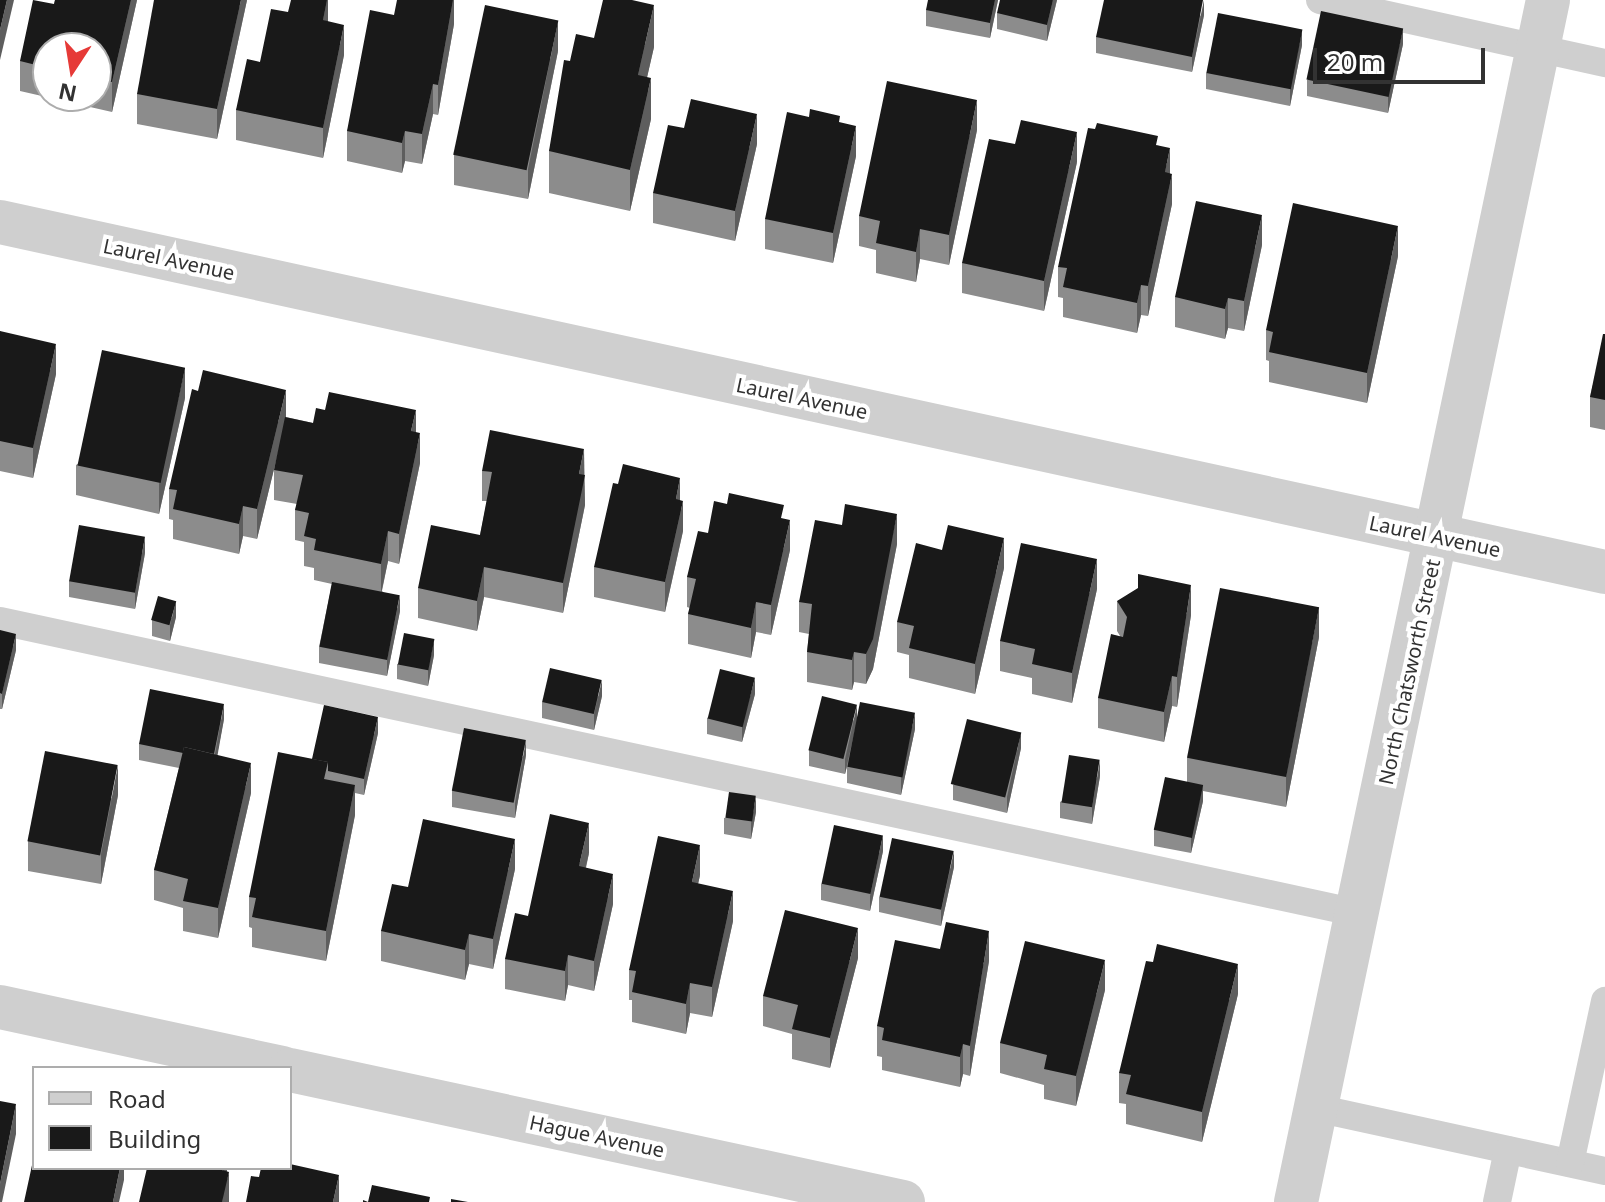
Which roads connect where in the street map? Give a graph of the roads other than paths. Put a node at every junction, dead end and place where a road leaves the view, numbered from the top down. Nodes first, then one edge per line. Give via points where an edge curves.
1 (1320, 0) edge
2 (1548, 0) edge
3 (1538, 49) junction
4 (1605, 63) edge
5 (0, 222) edge
6 (1437, 537) junction
7 (1605, 572) edge
8 (0, 621) edge
9 (1357, 913) junction
10 (1605, 1001) edge
11 (0, 1007) edge
12 (273, 1066) edge
13 (292, 1070) edge
14 (1316, 1108) junction
15 (1508, 1150) junction
16 (1570, 1163) junction
17 (1605, 1171) edge
18 (903, 1202) edge
19 (1296, 1202) edge
20 (1497, 1202) edge

1 - 3 lane
2 - 3 street, North Chatsworth Street
3 - 4 lane
3 - 6 street, North Chatsworth Street
5 - 6 street, Laurel Avenue
6 - 7 street, Laurel Avenue
6 - 9 street, North Chatsworth Street
8 - 9 lane
9 - 14 street, North Chatsworth Street
10 - 16 lane
11 - 12 street
13 - 18 street, Hague Avenue
14 - 15 lane
14 - 19 street, North Chatsworth Street
15 - 16 lane
15 - 20 lane
16 - 17 lane

